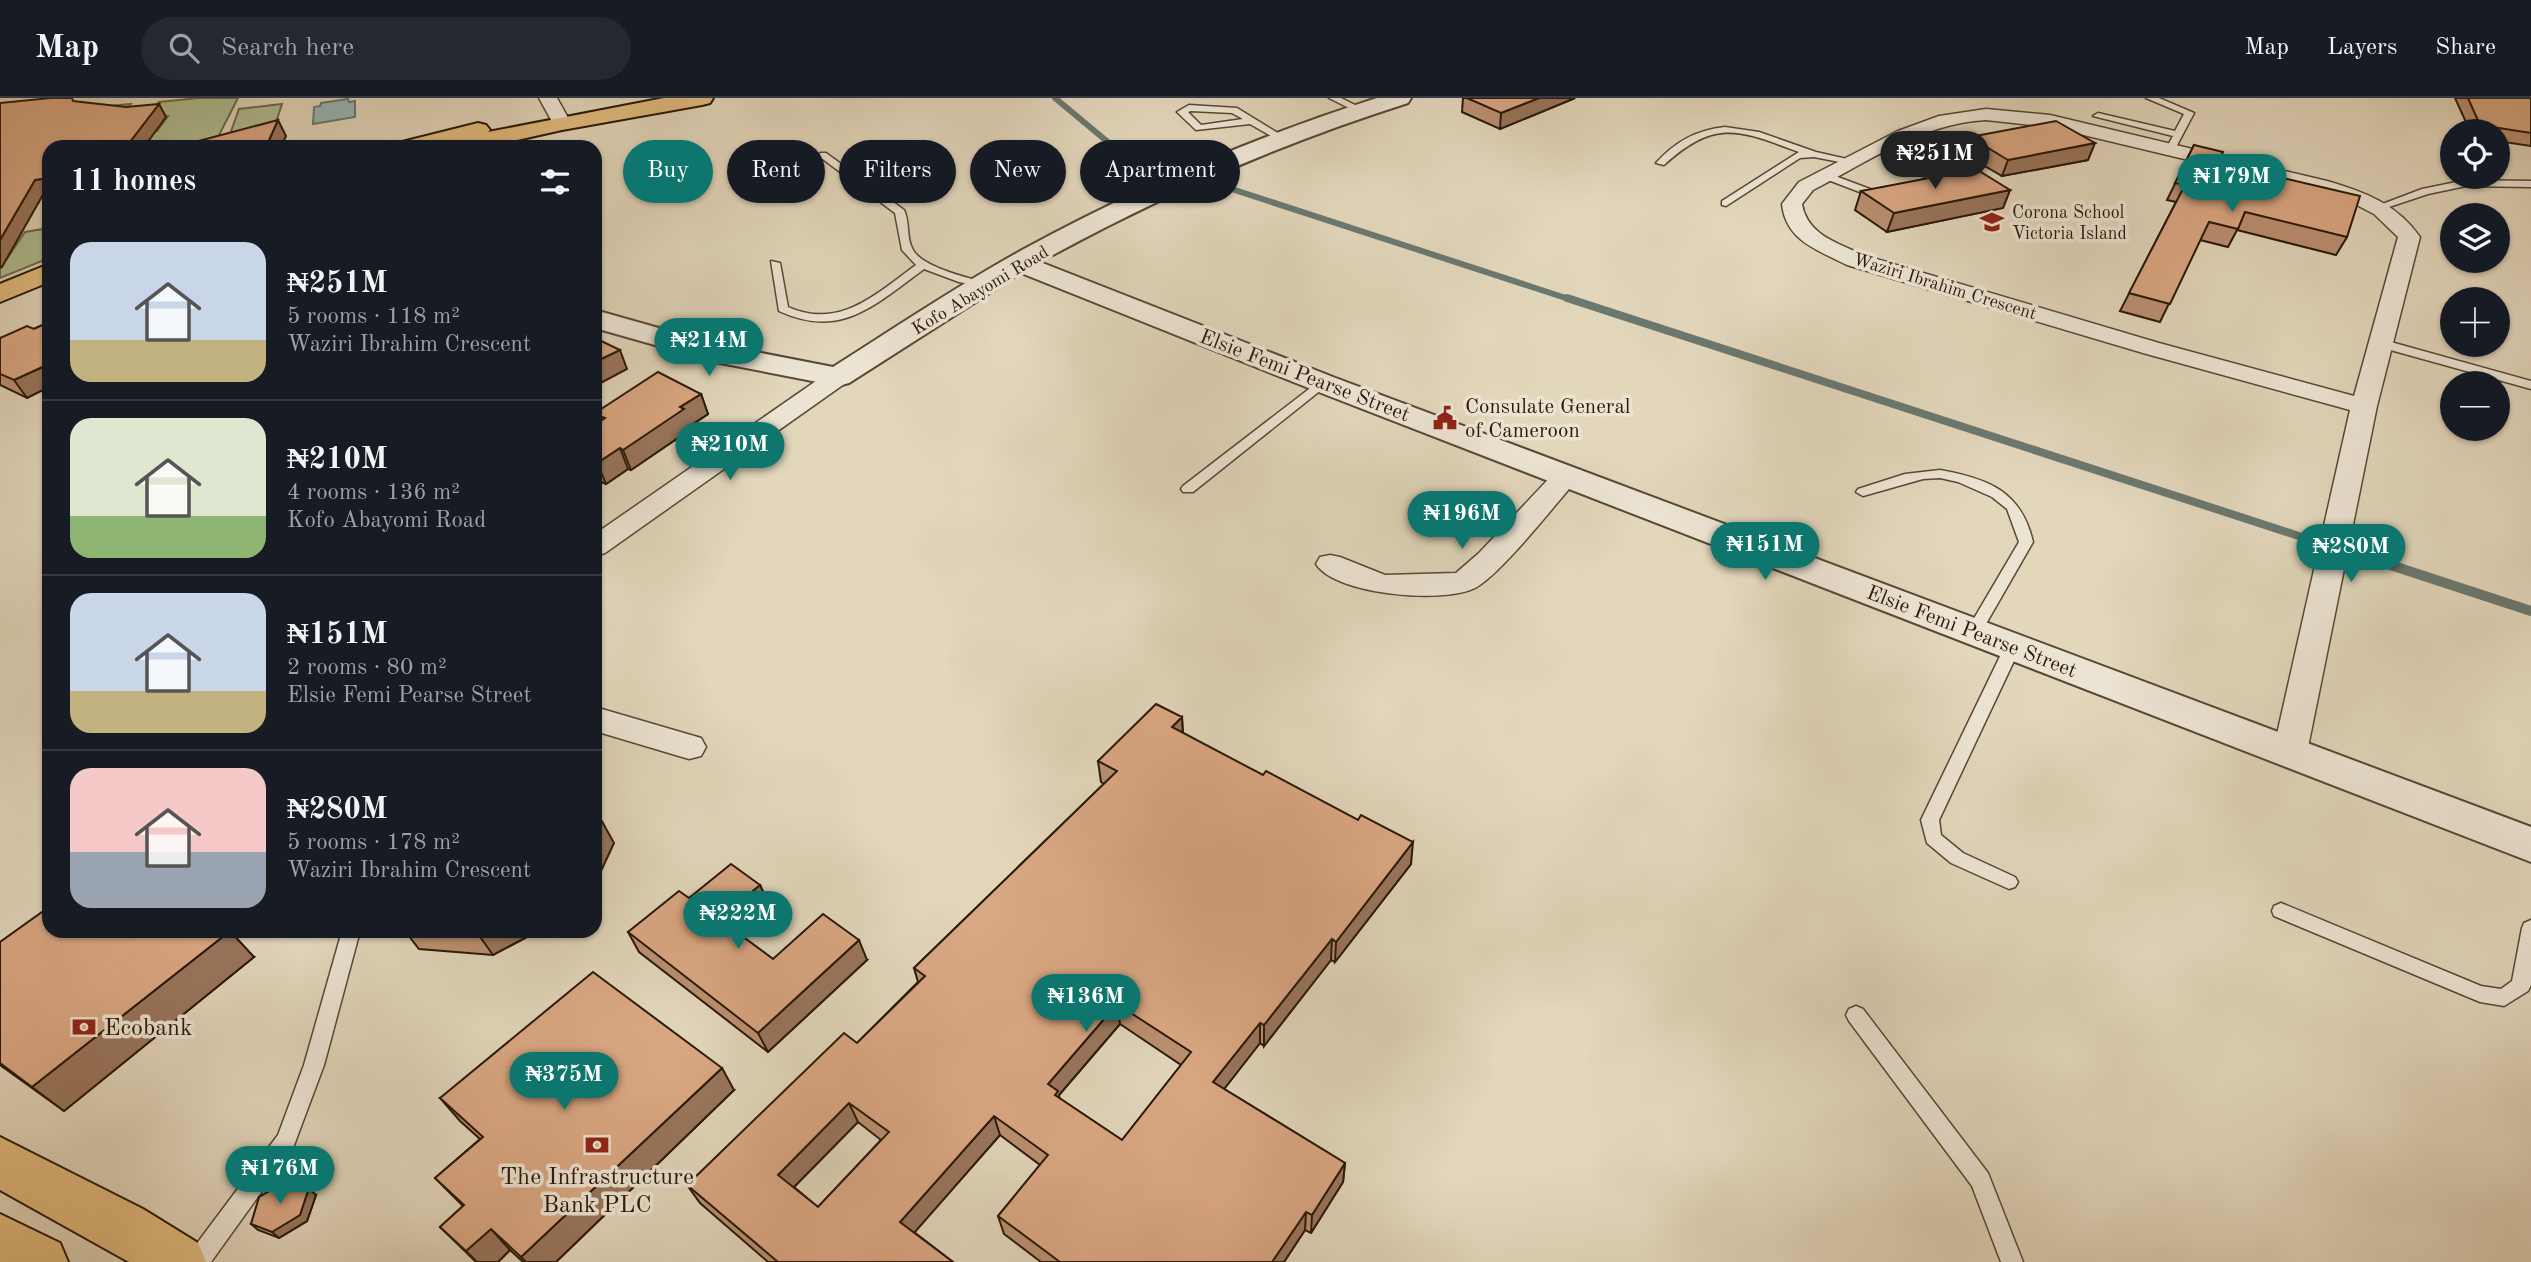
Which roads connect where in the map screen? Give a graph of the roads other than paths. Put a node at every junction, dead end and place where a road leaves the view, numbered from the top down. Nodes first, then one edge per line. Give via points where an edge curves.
1 (642, 98) edge
2 (702, 98) edge
3 (1334, 98) edge
4 (1399, 98) edge
5 (1964, 98) edge
6 (2151, 98) edge
7 (1360, 110) junction
8 (556, 111) edge
9 (1982, 114) junction
10 (2098, 116) dead end
11 (1250, 121) junction
12 (1281, 138) junction
13 (438, 140) edge
14 (474, 140) edge
15 (2174, 142) junction
16 (1880, 150) junction
17 (1814, 154) junction
18 (825, 157) edge
19 (1855, 162) junction
20 (1661, 163) dead end
21 (1827, 176) junction
22 (2531, 184) edge
23 (1726, 203) dead end
24 (2377, 208) junction
25 (775, 263) dead end
26 (924, 264) junction
27 (1021, 264) junction
28 (42, 275) edge
29 (982, 285) junction
30 (42, 290) edge
31 (0, 294) edge
32 (0, 309) edge
33 (602, 321) edge
34 (2380, 344) junction
35 (838, 377) junction
36 (1322, 383) junction
37 (2531, 385) edge
38 (2364, 406) junction
39 (1566, 476) junction
40 (1188, 489) dead end
41 (1863, 492) dead end
42 (602, 542) edge
43 (1330, 564) dead end
44 (1974, 632) junction
45 (2013, 646) junction
46 (602, 721) edge
47 (688, 747) dead end
48 (2290, 752) junction
49 (2531, 845) edge
50 (2009, 882) dead end
51 (2281, 911) dead end
52 (2531, 928) edge
53 (349, 938) edge
54 (1856, 1016) dead end
55 (0, 1163) edge
56 (0, 1241) edge
57 (41, 1262) edge
58 (179, 1262) edge
59 (197, 1262) edge
60 (2011, 1262) edge

1 - 8 highway
2 - 8 highway
3 - 7 lane
4 - 7 street, Kofo Abayomi Road
5 - 9 street
6 - 15 lane via 2189,113
7 - 12 street, Kofo Abayomi Road
8 - 13 highway
8 - 14 highway
9 - 15 street, Waziri Ibrahim Crescent
9 - 16 street, Waziri Ibrahim Crescent via 1931,124
10 - 15 lane
11 - 11 lane via 1199,128 1182,112 1189,108 1234,110
11 - 12 lane
12 - 27 street, Kofo Abayomi Road via 1158,191
15 - 24 street, Waziri Ibrahim Crescent via 2353,195
16 - 19 street, Waziri Ibrahim Crescent
16 - 21 lane via 1933,176 1899,195 1879,196
17 - 19 lane
17 - 20 lane via 1740,130 1718,131 1696,136
17 - 23 lane via 1798,155
18 - 26 lane via 900,212 905,247
19 - 21 street, Waziri Ibrahim Crescent
21 - 38 street, Waziri Ibrahim Crescent via 1806,186 1792,204 1794,220 1813,240 1855,260
22 - 24 lane via 2466,183
24 - 34 street, Waziri Ibrahim Crescent via 2403,226 2409,237
25 - 26 lane via 783,309 815,321 867,306
26 - 29 lane
27 - 29 street, Kofo Abayomi Road
27 - 36 street, Elsie Femi Pearse Street
28 - 31 highway
29 - 35 street, Kofo Abayomi Road
30 - 32 highway
33 - 35 street via 674,344
34 - 37 lane
34 - 38 street, Waziri Ibrahim Crescent
35 - 42 street, Kofo Abayomi Road
36 - 39 street, Elsie Femi Pearse Street
36 - 40 lane
38 - 48 street, Waziri Ibrahim Crescent
39 - 43 street via 1465,581 1385,585
39 - 44 street, Elsie Femi Pearse Street
41 - 44 lane via 1936,473 1982,486 2010,504 2026,542
44 - 45 street, Elsie Femi Pearse Street
45 - 48 street, Elsie Femi Pearse Street
45 - 50 lane via 1930,820 1933,838 1957,858
46 - 47 street
48 - 49 street, Elsie Femi Pearse Street
51 - 52 lane via 2480,994 2504,998 2521,985
53 - 59 lane via 314,1065 286,1142
54 - 60 lane via 1980,1180
55 - 58 highway
56 - 57 highway

